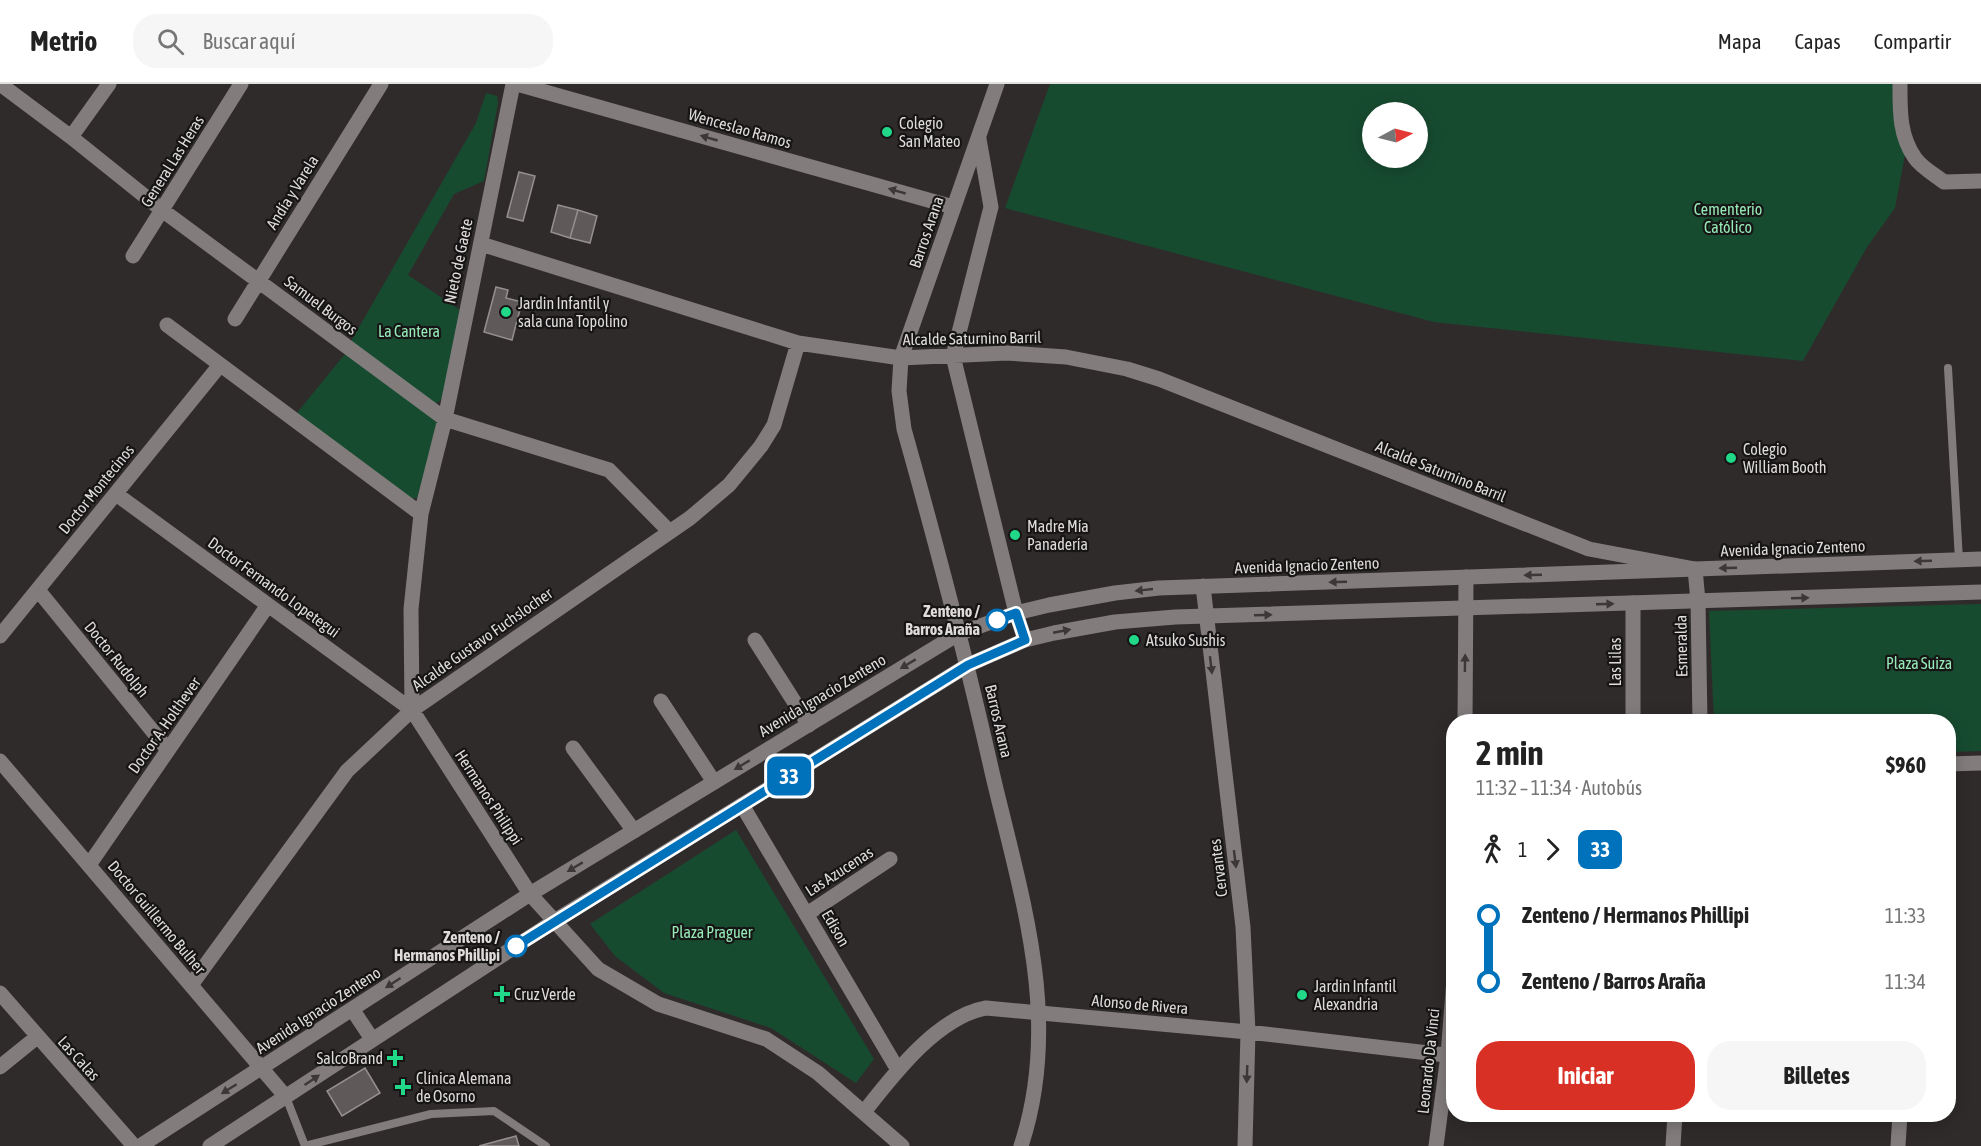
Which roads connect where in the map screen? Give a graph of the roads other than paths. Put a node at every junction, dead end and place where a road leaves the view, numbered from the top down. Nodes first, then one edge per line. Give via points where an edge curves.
1 (0, 84) edge
2 (109, 84) edge
3 (241, 84) edge
4 (381, 84) edge
5 (515, 84) edge
6 (998, 84) edge
7 (1900, 84) edge
8 (71, 137) junction
9 (979, 139) junction
10 (1981, 181) edge
11 (953, 207) junction
12 (162, 210) junction
13 (481, 244) junction
14 (133, 256) dead end
15 (258, 281) junction
16 (235, 319) dead end
17 (167, 325) dead end
18 (798, 343) junction
19 (953, 356) junction
20 (901, 358) junction
21 (220, 365) junction
22 (1948, 368) dead end
23 (444, 419) junction
24 (116, 494) junction
25 (421, 514) junction
26 (669, 531) junction
27 (1589, 549) junction
28 (1959, 560) junction
29 (1981, 560) edge
30 (1695, 569) junction
31 (1575, 574) junction
32 (1466, 577) junction
33 (1203, 586) junction
34 (38, 590) junction
35 (1981, 592) edge
36 (1698, 601) junction
37 (1633, 603) junction
38 (268, 605) junction
39 (1467, 608) junction
40 (1016, 613) junction
41 (1205, 617) junction
42 (958, 633) junction
43 (0, 636) edge
44 (755, 640) dead end
45 (1025, 640) junction
46 (968, 665) junction
47 (661, 701) dead end
48 (412, 710) junction
49 (1465, 714) edge
50 (1633, 714) edge
51 (1700, 714) edge
52 (809, 725) junction
53 (573, 748) dead end
54 (168, 750) junction
55 (0, 761) edge
56 (1981, 763) edge
57 (1956, 764) edge
58 (714, 782) junction
59 (742, 805) junction
60 (634, 831) junction
61 (890, 859) dead end
62 (89, 865) junction
63 (530, 894) junction
64 (807, 914) junction
65 (553, 922) junction
66 (190, 985) junction
67 (0, 993) edge
68 (352, 1009) junction
69 (1040, 1013) junction
70 (1248, 1032) junction
71 (37, 1037) junction
72 (372, 1039) junction
73 (1446, 1054) edge
74 (0, 1067) edge
75 (262, 1069) junction
76 (898, 1070) junction
77 (1446, 1085) edge
78 (286, 1097) junction
79 (864, 1112) junction
80 (1674, 1122) edge
81 (1900, 1122) edge
82 (134, 1146) edge
83 (140, 1146) edge
84 (210, 1146) edge
85 (305, 1146) edge
86 (546, 1146) edge
87 (902, 1146) edge
88 (1020, 1146) edge
89 (1245, 1146) edge
90 (1436, 1146) edge
91 (1673, 1146) edge
92 (1898, 1146) edge

1 - 8 street, Samuel Burgos
2 - 8 street
3 - 12 street, General Las Heras
4 - 15 street, Andía y Varela
11 -> 5 street, Wenceslao Ramos
5 - 13 street, Nieto de Gaete
6 - 9 street, Barros Arana
7 - 10 street via 1903,134 1916,159 1944,182
8 - 12 street, Samuel Burgos
9 - 11 street, Barros Arana
9 - 19 street, Barros Arana via 991,207
11 - 20 street, Barros Arana
12 - 14 street, General Las Heras
12 - 15 street, Samuel Burgos
13 - 18 street, Alcalde Saturnino Barril
13 - 23 street, Nieto de Gaete
15 - 16 street, Andía y Varela
15 - 23 street, Samuel Burgos
17 - 21 street
18 - 20 street, Alcalde Saturnino Barril
18 - 26 street, Alcalde Gustavo Fuchslocher via 774,425 761,447 729,485
19 - 20 street, Alcalde Saturnino Barril
19 - 27 street, Alcalde Saturnino Barril via 1036,354 1127,369
19 - 40 street, Barros Arana
20 - 42 street, Barros Arana via 899,392 904,429
21 - 24 street, Doctor Montecinos
21 - 25 street
22 - 28 lane
23 - 25 street, Nieto de Gaete
23 - 26 street, Samuel Burgos via 609,470
24 - 34 street, Doctor Montecinos
24 - 38 street, Doctor Fernando Lopetegui
25 - 48 street via 411,609
26 - 48 street, Alcalde Gustavo Fuchslocher
27 - 30 street, Alcalde Saturnino Barril
27 - 31 street via 1588,568
28 - 29 street, Avenida Ignacio Zenteno
28 -> 30 street, Avenida Ignacio Zenteno
30 - 31 street, Avenida Ignacio Zenteno
30 - 36 street, Esmeralda
31 -> 32 street, Avenida Ignacio Zenteno
32 -> 33 street, Avenida Ignacio Zenteno
32 - 39 street
33 -> 40 street, Avenida Ignacio Zenteno via 1115,593
33 - 41 street, Cervantes
34 - 43 street, Doctor Montecinos
34 - 54 street, Doctor Rudolph
36 -> 35 street
36 - 37 street
36 - 51 street, Esmeralda
39 -> 37 street
37 - 50 street, Las Lilas
38 - 48 street, Doctor Fernando Lopetegui
38 - 54 street, Doctor A. Holthever
41 -> 39 street
49 -> 39 street
40 - 42 street, Avenida Ignacio Zenteno
40 - 45 street, Barros Arana
45 -> 41 street via 1115,622
41 -> 70 street, Cervantes via 1243,927
42 - 46 street, Barros Arana
42 -> 52 street, Avenida Ignacio Zenteno
44 - 52 street
45 - 46 street
46 - 59 street
46 - 69 street, Barros Arana via 1033,950
47 - 58 street
48 - 63 street, Hermanos Philippi
48 - 66 street, Alcalde Gustavo Fuchslocher via 347,771
52 -> 58 street, Avenida Ignacio Zenteno
53 - 60 street
54 - 62 street, Doctor A. Holthever
55 - 62 street, Doctor Guillermo Bulher
56 - 57 street
58 - 60 street, Avenida Ignacio Zenteno
59 - 64 street, Edison
59 - 65 street
60 -> 63 street, Avenida Ignacio Zenteno
61 - 64 street, Las Azucenas
62 - 66 street, Doctor Guillermo Bulher
63 - 65 street, Hermanos Philippi
63 -> 68 street, Avenida Ignacio Zenteno
64 - 76 street, Edison
65 - 72 street
65 - 79 street, Hermanos Philippi via 598,969 658,1004 766,1039 818,1073
66 - 75 street, Doctor Guillermo Bulher
67 - 71 street, Las Calas
68 - 72 street
68 - 75 street, Avenida Ignacio Zenteno
69 - 70 street, Alonso de Rivera
69 - 76 street, Alonso de Rivera via 996,1008 967,1013 947,1024
69 - 88 street, Barros Arana via 1035,1080
70 - 73 street, Alonso de Rivera
70 -> 89 street, Cervantes
71 - 74 street
71 - 82 street, Las Calas
78 -> 72 street
75 - 78 street, Doctor Guillermo Bulher
75 -> 83 street, Avenida Ignacio Zenteno
76 - 79 street, Alonso de Rivera
77 - 90 street, Leonardo Da Vinci
78 - 84 street
78 - 85 lane
79 - 87 street, Hermanos Philippi
80 - 91 street
81 - 92 street
85 - 86 lane via 431,1114 494,1111

